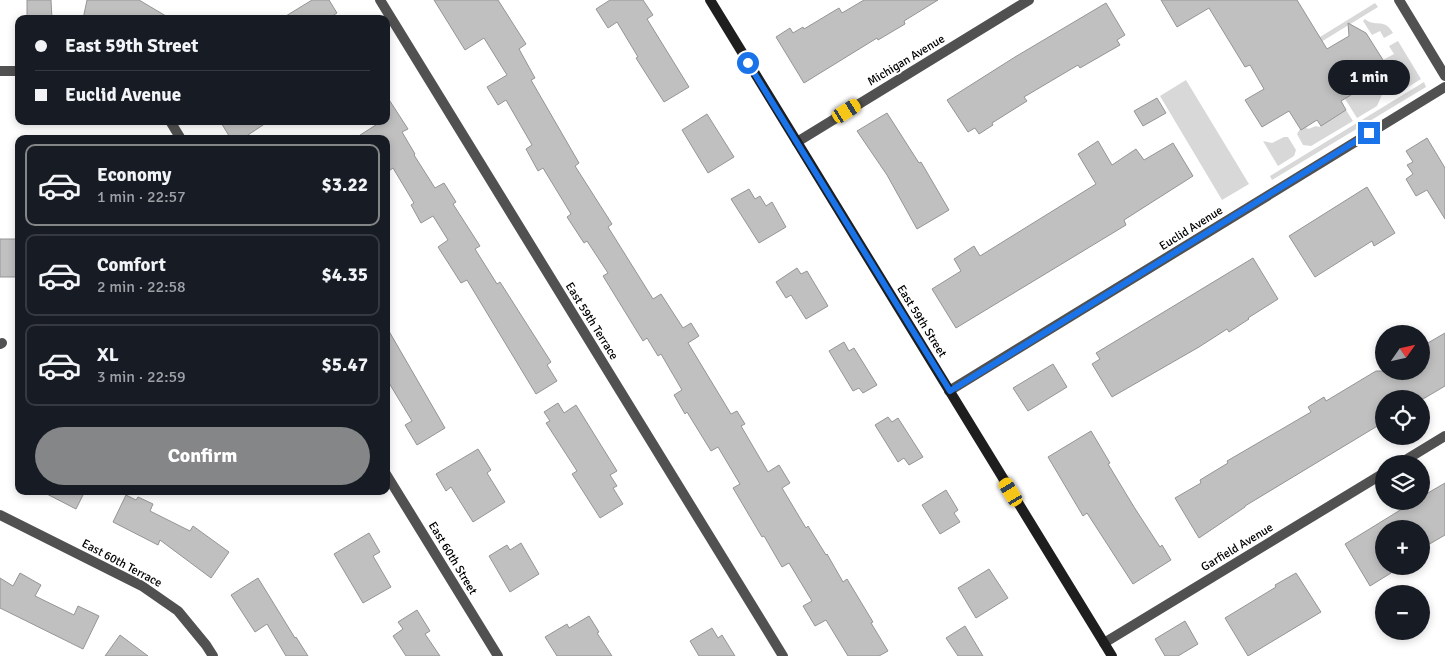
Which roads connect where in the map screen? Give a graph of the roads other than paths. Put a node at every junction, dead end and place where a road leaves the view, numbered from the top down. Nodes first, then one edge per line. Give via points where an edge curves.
1 (380, 0) edge
2 (710, 0) edge
3 (1029, 0) edge
4 (1399, 0) edge
5 (389, 15) edge
6 (390, 16) edge
7 (0, 71) edge
8 (15, 71) edge
9 (1445, 76) edge
10 (1445, 87) edge
11 (797, 142) junction
12 (950, 391) junction
13 (1445, 436) edge
14 (1414, 455) edge
15 (1375, 478) edge
16 (390, 480) edge
17 (0, 516) edge
18 (1104, 643) junction
19 (214, 656) edge
20 (498, 656) edge
21 (782, 656) edge
22 (1112, 656) edge

1 - 5 street, East 59th Terrace
2 - 11 street, East 59th Street
3 - 11 street, Michigan Avenue
4 - 9 street
6 - 21 street, East 59th Terrace
7 - 8 street
10 - 12 street, Euclid Avenue
11 - 12 street, East 59th Street
12 - 18 street, East 59th Street
13 - 14 street
15 - 18 street, Garfield Avenue
16 - 20 street, East 60th Street
17 - 19 street, East 60th Terrace via 142,586 178,611
18 - 22 street, East 59th Street

